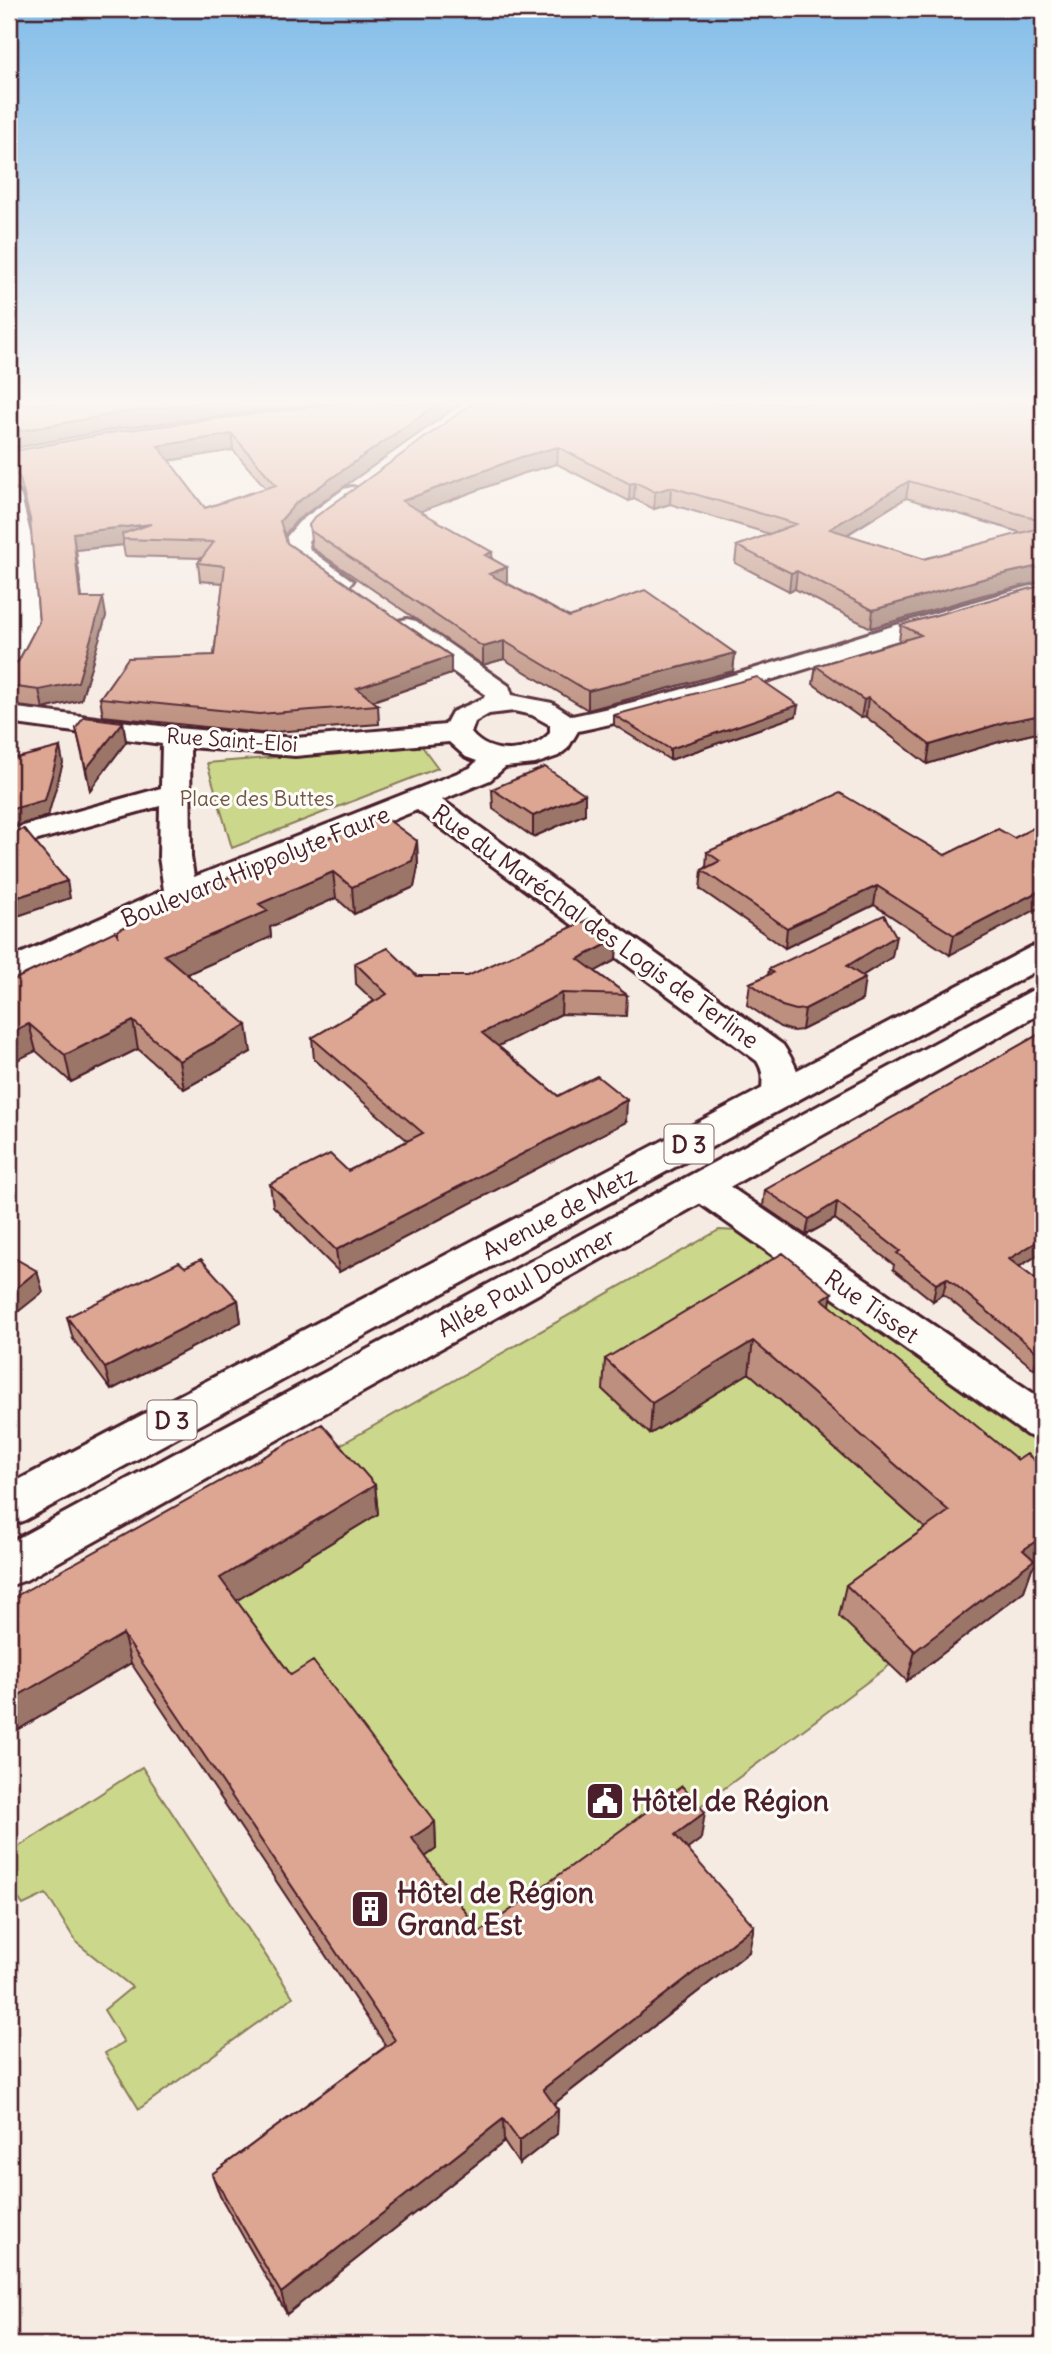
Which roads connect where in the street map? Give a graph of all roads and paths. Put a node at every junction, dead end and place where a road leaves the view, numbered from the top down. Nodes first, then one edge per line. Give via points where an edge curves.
1 (13, 513) edge
2 (326, 513) edge
3 (1043, 591) edge
4 (355, 592) edge
5 (389, 615) edge
6 (9, 673) edge
7 (496, 704) junction
8 (9, 715) edge
9 (564, 726) junction
10 (457, 733) junction
11 (176, 737) junction
12 (499, 757) junction
13 (176, 793) junction
14 (419, 798) junction
15 (9, 839) edge
16 (181, 894) junction
17 (1043, 954) edge
18 (9, 971) edge
19 (1043, 998) edge
20 (780, 1095) junction
21 (702, 1186) junction
22 (1043, 1423) edge
23 (9, 1507) edge
24 (9, 1566) edge

1 - 6 street via 27,640
2 - 4 street via 296,540 299,553
3 - 9 street via 900,629 630,715
5 - 7 street via 499,691
7 - 9 street via 547,710
7 - 10 street via 462,718
8 - 11 street, Rue Saint-Eloi
9 - 12 street via 564,735 547,750
10 - 11 street, Rue Saint-Eloi via 295,747
10 - 12 street via 470,748
11 - 13 street
12 - 14 street, Boulevard Hippolyte Faure via 480,774
13 - 15 street
13 - 16 street via 175,857
14 - 16 street, Boulevard Hippolyte Faure
14 - 20 street, Rue du Maréchal des Logis de Terline via 770,1053 782,1072
16 - 18 street, Boulevard Hippolyte Faure
17 - 20 street, Avenue de Metz / D 3
19 - 21 street, Allée Paul Doumer / D 3
20 - 23 street, Avenue de Metz / D 3
21 - 22 street, Rue Tisset
21 - 24 street, Allée Paul Doumer / D 3

